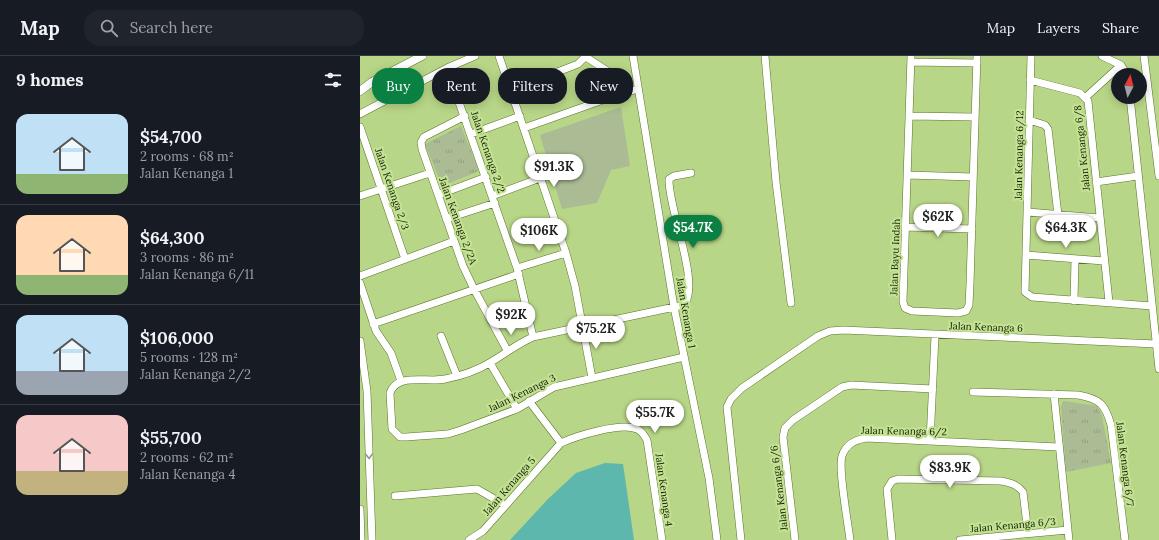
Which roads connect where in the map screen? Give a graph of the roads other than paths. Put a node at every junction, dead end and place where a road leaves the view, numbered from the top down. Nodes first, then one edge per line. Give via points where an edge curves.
1 (422, 56) edge
2 (475, 56) edge
3 (499, 56) edge
4 (633, 56) edge
5 (765, 56) edge
6 (1031, 56) edge
7 (1102, 56) edge
8 (1144, 56) edge
9 (586, 57) edge
10 (911, 59) edge
11 (977, 59) edge
12 (1121, 65) junction
13 (447, 68) edge
14 (503, 68) edge
15 (567, 68) edge
16 (603, 68) edge
17 (1123, 68) edge
18 (432, 76) edge
19 (1030, 80) junction
20 (638, 89) junction
21 (633, 90) edge
22 (360, 91) edge
23 (1086, 97) junction
24 (460, 104) edge
25 (516, 104) edge
26 (592, 104) edge
27 (1131, 104) edge
28 (360, 114) edge
29 (465, 116) junction
30 (520, 116) junction
31 (910, 116) junction
32 (975, 117) junction
33 (1029, 120) junction
34 (360, 127) edge
35 (524, 128) junction
36 (471, 134) junction
37 (430, 173) junction
38 (691, 173) dead end
39 (907, 175) junction
40 (1138, 176) junction
41 (1159, 176) edge
42 (486, 177) junction
43 (973, 177) junction
44 (540, 178) junction
45 (1096, 182) junction
46 (381, 189) junction
47 (438, 195) junction
48 (360, 196) edge
49 (494, 199) junction
50 (1028, 212) junction
51 (1058, 215) junction
52 (1099, 218) junction
53 (446, 219) junction
54 (905, 227) junction
55 (972, 230) junction
56 (454, 241) junction
57 (566, 253) junction
58 (1026, 255) junction
59 (406, 259) junction
60 (1075, 259) junction
61 (1104, 261) junction
62 (518, 271) junction
63 (360, 276) edge
64 (360, 283) edge
65 (474, 290) junction
66 (1074, 301) junction
67 (1109, 302) junction
68 (791, 303) dead end
69 (1152, 306) junction
70 (674, 307) junction
71 (373, 324) junction
72 (583, 326) junction
73 (440, 336) dead end
74 (936, 336) junction
75 (533, 337) junction
76 (360, 341) edge
77 (1156, 344) junction
78 (507, 350) junction
79 (684, 357) junction
80 (490, 363) junction
81 (1159, 369) edge
82 (457, 376) junction
83 (592, 378) junction
84 (401, 381) junction
85 (933, 389) junction
86 (367, 391) junction
87 (973, 392) dead end
88 (1054, 394) junction
89 (529, 401) junction
90 (360, 404) edge
91 (360, 408) edge
92 (517, 408) junction
93 (368, 417) junction
94 (930, 441) junction
95 (561, 443) junction
96 (1058, 447) junction
97 (395, 496) dead end
98 (505, 505) junction
99 (360, 509) edge
100 (1068, 530) junction
101 (1028, 533) junction
102 (361, 540) edge
103 (372, 540) edge
104 (470, 540) edge
105 (662, 540) edge
106 (717, 540) edge
107 (741, 540) edge
108 (795, 540) edge
109 (850, 540) edge
110 (892, 540) edge
111 (960, 540) edge
112 (1069, 540) edge
113 (1125, 540) edge

1 - 22 main road
2 - 13 street
3 - 14 street
4 - 20 street, Jalan Kenanga 1
5 - 68 street via 776,182
6 - 19 street, Jalan Kenanga 6/12
7 - 12 street
8 - 41 street
9 - 15 street
9 - 16 street
10 - 11 street
10 - 31 street, Jalan Bayu Indah
11 - 32 street, Jalan Bayu Indah
12 - 17 street
12 - 23 street
18 - 28 street
19 - 23 street, Jalan Kenanga 6/8
19 - 33 street, Jalan Kenanga 6/12
20 - 21 street
20 - 70 street, Jalan Kenanga 1
23 - 45 street, Jalan Kenanga 6/8
24 - 29 street, Jalan Kenanga 2/2
25 - 30 street
26 - 35 street
27 - 40 street
29 - 36 street, Jalan Kenanga 2/2
29 - 37 street, Jalan Kenanga 2/2A via 424,137 421,142 422,150
30 - 35 street
30 - 36 street
31 - 32 street
31 - 39 street, Jalan Bayu Indah
32 - 43 street, Jalan Bayu Indah
33 - 50 street, Jalan Kenanga 6/12
33 - 51 street via 1045,124 1048,129
34 - 46 street, Jalan Kenanga 2/3
35 - 44 street
36 - 42 street, Jalan Kenanga 2/2
37 - 46 street
37 - 47 street, Jalan Kenanga 2/2A
38 - 70 street via 669,179 689,290 684,305
39 - 43 street
39 - 54 street, Jalan Bayu Indah
40 - 45 street
40 - 69 street
42 - 47 street
42 - 49 street, Jalan Kenanga 2/2
43 - 55 street, Jalan Bayu Indah
44 - 49 street
44 - 57 street
45 - 52 street, Jalan Kenanga 6/8
46 - 48 street
46 - 59 street, Jalan Kenanga 2/3
47 - 53 street, Jalan Kenanga 2/2A
49 - 53 street
49 - 62 street, Jalan Kenanga 2/2
50 - 51 street
50 - 58 street, Jalan Kenanga 6/12
51 - 52 street
52 - 61 street, Jalan Kenanga 6/8
53 - 56 street, Jalan Kenanga 2/2A
54 - 55 street
54 - 55 street, Jalan Bayu Indah via 903,302 905,308 912,311 958,313 966,310 969,305
56 - 59 street
56 - 65 street, Jalan Kenanga 2/2A
57 - 62 street
57 - 72 street
58 - 60 street
58 - 66 street, Jalan Kenanga 6/12 via 1024,285 1028,296
59 - 63 street
60 - 61 street
60 - 66 street
61 - 67 street, Jalan Kenanga 6/8
62 - 65 street
62 - 75 street, Jalan Kenanga 2/2
64 - 71 street
65 - 71 street
65 - 78 street, Jalan Kenanga 2/2A
66 - 67 street, Jalan Kenanga 6/12
67 - 69 street, Jalan Kenanga 6/12
69 - 77 street
70 - 72 street
70 - 79 street, Jalan Kenanga 1
71 - 84 street via 395,362
72 - 75 street
72 - 83 street
73 - 82 street
74 - 77 street, Jalan Kenanga 6
74 - 85 street
74 - 107 street, Jalan Kenanga 6 via 830,331 818,336 731,399 727,416
75 - 78 street
76 - 86 street
77 - 81 street
78 - 80 street
79 - 83 street, Jalan Kenanga 3
79 - 106 street, Jalan Kenanga 1 via 709,478
80 - 82 street
80 - 92 street
82 - 84 street via 434,381
83 - 89 street, Jalan Kenanga 3 via 554,387
84 - 92 street, Jalan Kenanga 3 via 392,388 389,409 392,429 400,437 448,434
85 - 94 street
85 - 108 street, Jalan Kenanga 6/6 via 851,385 832,392 792,420 785,428 783,437
86 - 90 street
86 - 93 street
87 - 88 street, Jalan Kenanga 6/7
88 - 96 street
88 - 113 street, Jalan Kenanga 6/7 via 1091,397 1101,402 1107,412 1111,426
89 - 92 street, Jalan Kenanga 3
89 - 95 street
91 - 93 street via 363,408
93 -> 103 street
94 - 96 street, Jalan Kenanga 6/2
94 - 109 street, Jalan Kenanga 6/2 via 866,438 848,446 841,462
95 - 98 street, Jalan Kenanga 5
95 - 105 street, Jalan Kenanga 4 via 616,428 636,428 643,433 647,440
96 - 100 street
97 - 98 street via 477,489
98 - 104 street, Jalan Kenanga 5 via 482,531
99 - 102 street
100 - 101 street, Jalan Kenanga 6/3
100 - 112 street
101 - 110 street via 1023,492 1012,483 898,479 892,481 887,489
101 - 111 street, Jalan Kenanga 6/3

